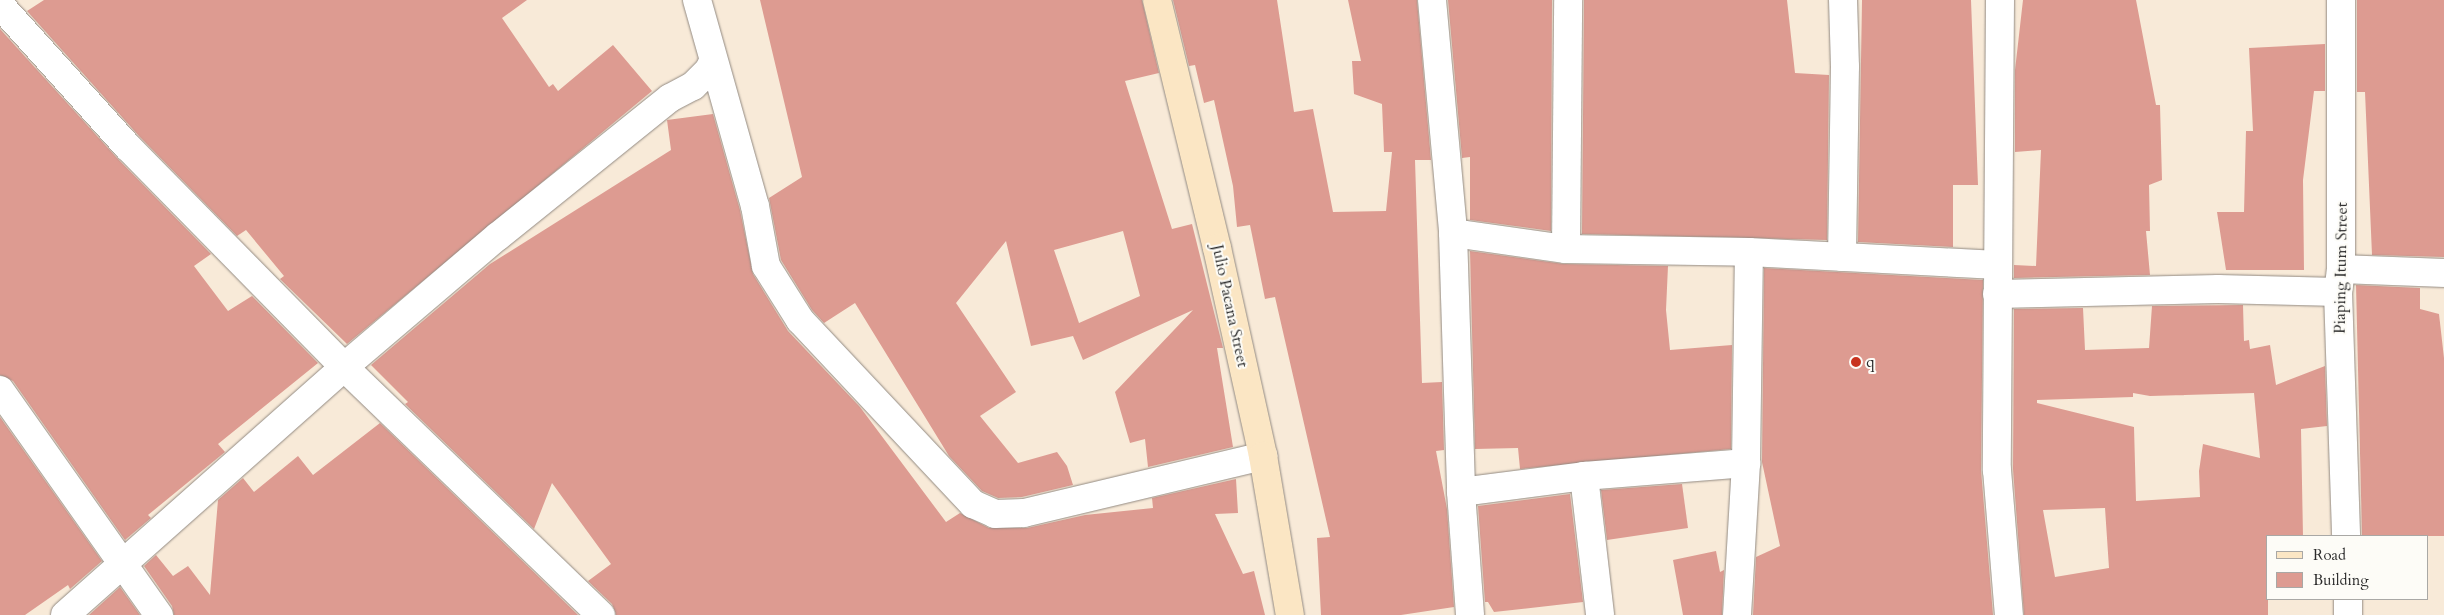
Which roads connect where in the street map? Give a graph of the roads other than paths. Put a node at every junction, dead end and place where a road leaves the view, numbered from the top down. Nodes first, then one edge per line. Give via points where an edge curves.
1 (697, 0) edge
2 (1157, 0) edge
3 (1432, 0) edge
4 (1568, 0) edge
5 (1843, 0) edge
6 (2000, 0) edge
7 (2341, 0) edge
8 (0, 5) edge
9 (714, 61) junction
10 (1453, 233) junction
11 (1566, 249) junction
12 (1749, 252) junction
13 (1842, 257) junction
14 (1998, 265) junction
15 (2444, 273) edge
16 (2340, 281) junction
17 (1997, 294) junction
18 (344, 367) junction
19 (0, 390) edge
20 (1262, 456) junction
21 (1746, 463) junction
22 (1584, 476) junction
23 (1461, 492) junction
24 (2346, 535) edge
25 (124, 563) junction
26 (2348, 600) edge
27 (65, 615) edge
28 (159, 615) edge
29 (601, 615) edge
30 (1290, 615) edge
31 (1470, 615) edge
32 (1600, 615) edge
33 (1737, 615) edge
34 (2009, 615) edge
35 (2348, 615) edge

1 - 9 street
2 - 20 street, Julio Pacana Street via 1217,248
3 - 10 street
4 - 11 street
5 - 13 street
6 - 14 street
7 - 16 street, Piaping Itum Street
8 - 18 street via 128,147
9 - 18 street via 694,86 662,104 497,237
9 - 20 street via 755,206 766,266 783,296 800,320 973,504 995,514 1024,513
10 - 11 street
10 - 23 street
11 - 12 street
12 - 13 street
12 - 21 street
13 - 14 street
14 - 17 street
15 - 16 street
16 - 17 street via 2218,289
16 - 24 street, Piaping Itum Street
17 - 34 street via 1998,470
18 - 25 street
18 - 29 street
19 - 25 street
20 - 30 street, Julio Pacana Street
21 - 22 street
21 - 33 street
22 - 23 street
22 - 32 street
23 - 31 street
25 - 27 street
25 - 28 street
26 - 35 street

